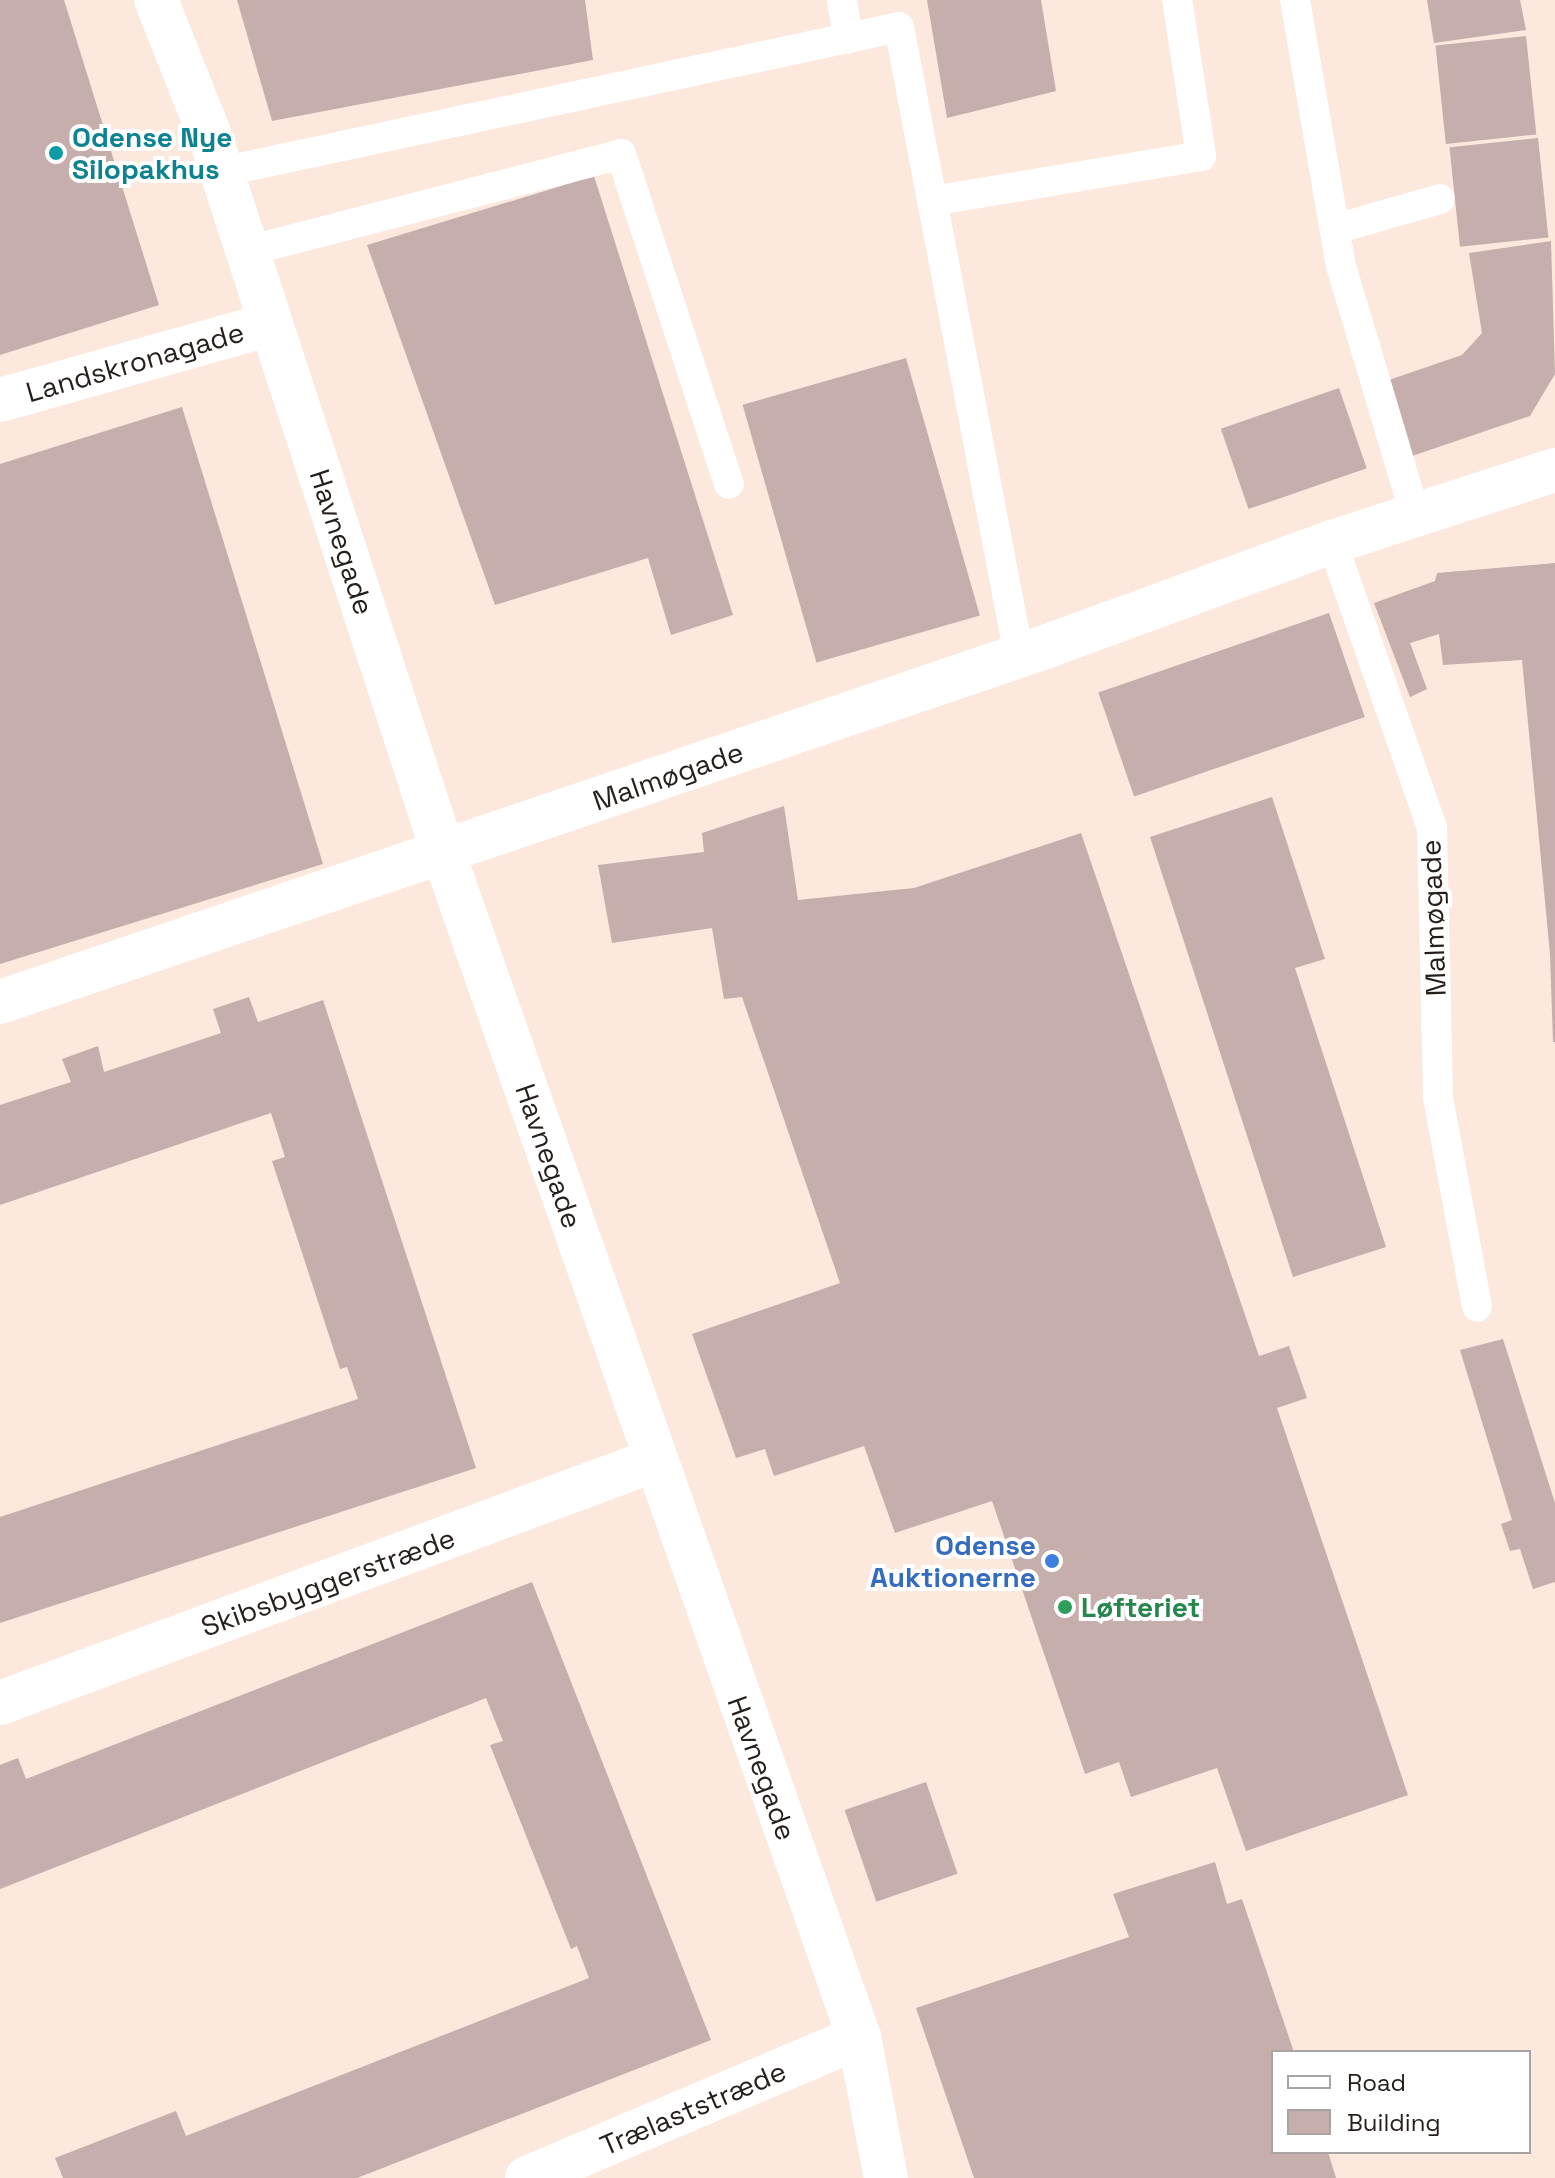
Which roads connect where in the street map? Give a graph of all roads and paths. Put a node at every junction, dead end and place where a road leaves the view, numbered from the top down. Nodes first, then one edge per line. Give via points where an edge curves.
1 (156, 0) edge
2 (183, 0) edge
3 (842, 0) edge
4 (1177, 0) edge
5 (1295, 0) edge
6 (848, 39) junction
7 (215, 153) junction
8 (1440, 199) dead end
9 (932, 201) junction
10 (1335, 229) junction
11 (247, 251) junction
12 (271, 324) junction
13 (0, 400) edge
14 (1555, 470) edge
15 (729, 484) dead end
16 (1415, 515) junction
17 (1332, 542) junction
18 (1019, 656) junction
19 (443, 852) junction
20 (0, 1002) edge
21 (1477, 1306) dead end
22 (655, 1460) junction
23 (0, 1703) edge
24 (859, 2037) junction
25 (527, 2178) edge
26 (886, 2178) edge

1 - 7 street, Havnegade
2 - 7 street, Havnegade
3 - 6 lane
4 - 9 lane via 1201,156
5 - 10 lane
6 - 7 lane
6 - 9 lane via 899,27
7 - 11 street, Havnegade
8 - 10 lane
9 - 18 lane
10 - 16 lane
11 - 12 street, Havnegade
11 - 15 lane via 621,154
12 - 13 street, Landskronagade
12 - 19 street, Havnegade
14 - 16 street, Malmøgade
16 - 17 street, Malmøgade
17 - 18 street, Malmøgade
17 - 21 lane, Malmøgade via 1432,828 1438,1098
18 - 19 street, Malmøgade
19 - 20 street, Malmøgade
19 - 22 street, Havnegade
22 - 23 street, Skibsbyggerstræde
22 - 24 street, Havnegade
24 - 25 street, Trælaststræde
24 - 26 street, Havnegade

